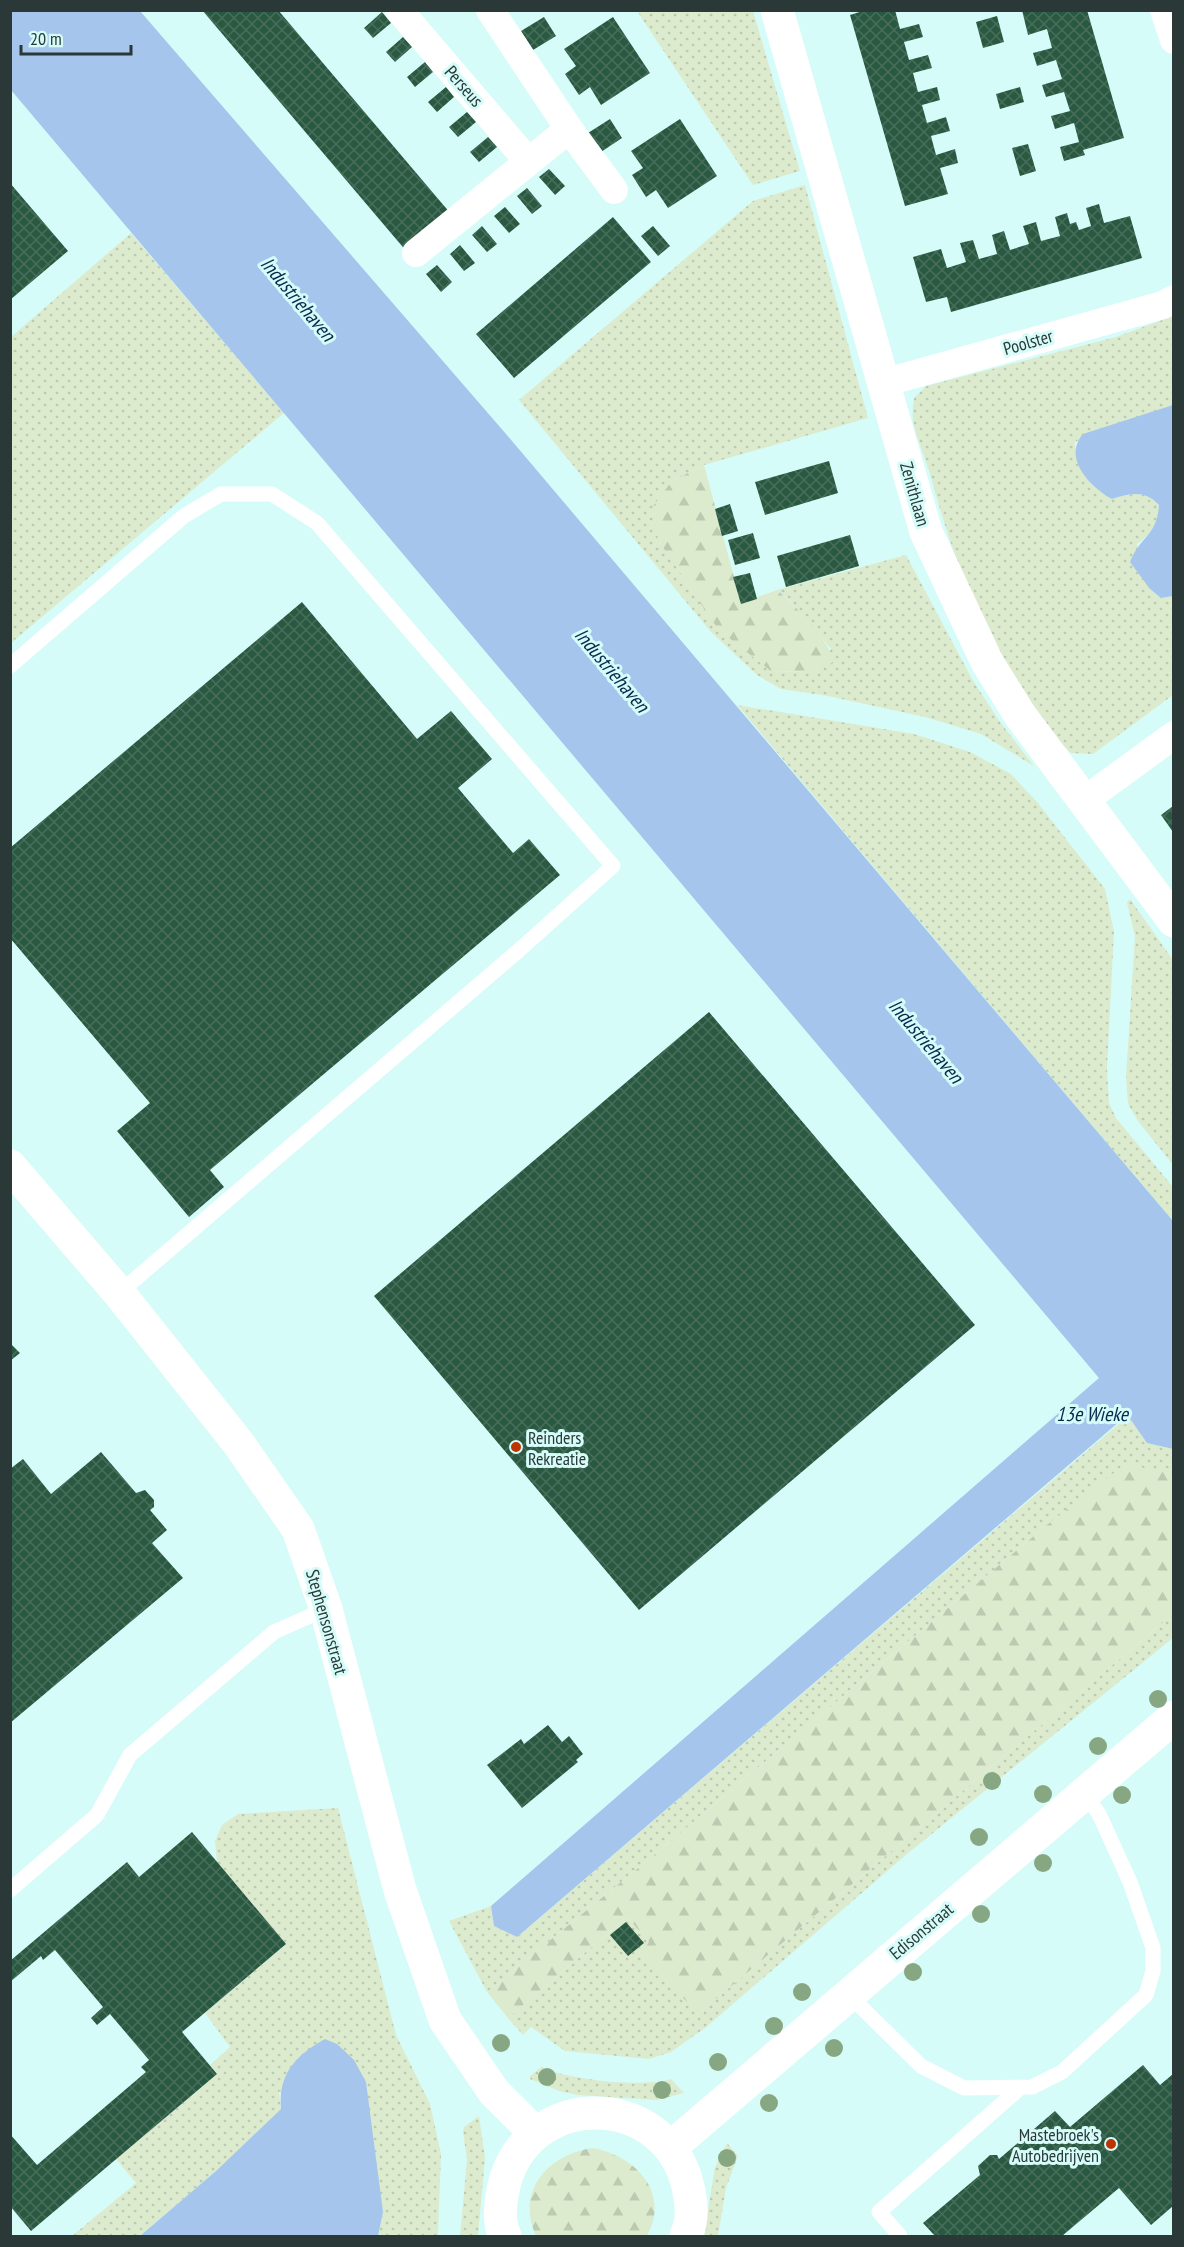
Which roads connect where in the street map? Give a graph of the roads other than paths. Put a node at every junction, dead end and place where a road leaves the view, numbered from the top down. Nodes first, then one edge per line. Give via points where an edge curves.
1 (399, 10) edge
2 (490, 10) edge
3 (777, 10) edge
4 (1164, 10) edge
5 (1173, 40) edge
6 (569, 129) junction
7 (528, 161) junction
8 (614, 190) dead end
9 (416, 253) dead end
10 (1173, 299) edge
11 (883, 383) junction
12 (10, 666) edge
13 (1173, 735) edge
14 (1085, 800) junction
15 (1173, 921) edge
16 (10, 1166) edge
17 (119, 1293) junction
18 (326, 1609) junction
19 (1173, 1718) edge
20 (1084, 1793) junction
21 (10, 1890) edge
22 (848, 1994) junction
23 (1020, 2088) junction
24 (535, 2133) junction
25 (670, 2148) junction
26 (505, 2236) edge
27 (686, 2236) edge
28 (900, 2236) edge

1 - 7 street, Perseus
2 - 6 street
3 - 11 street, Zenithlaan
4 - 5 street
6 - 7 street
6 - 8 street
7 - 9 street
10 - 11 street, Poolster
11 - 14 street, Zenithlaan via 926,532 987,662 1020,715
12 - 17 lane via 184,516 221,495 272,495 317,523 613,866
13 - 14 street
14 - 15 street, Zenithlaan
16 - 17 street, Stephensonstraat
17 - 18 street, Stephensonstraat via 239,1444 298,1529
18 - 21 lane via 274,1632 130,1755 97,1815
18 - 24 street, Stephensonstraat via 400,1890 445,2020 494,2092
19 - 20 street, Edisonstraat
20 - 22 street, Edisonstraat
20 - 23 lane via 1099,1814 1130,1882 1153,1948 1154,1971 1146,1995 1062,2072 1032,2087
22 - 23 lane via 921,2066 964,2088
22 - 25 street, Edisonstraat
23 - 28 lane via 879,2212
24 - 25 street via 561,2118 591,2112 622,2115 648,2127
24 - 26 street via 512,2160 500,2196
25 - 27 street via 685,2173 691,2202

